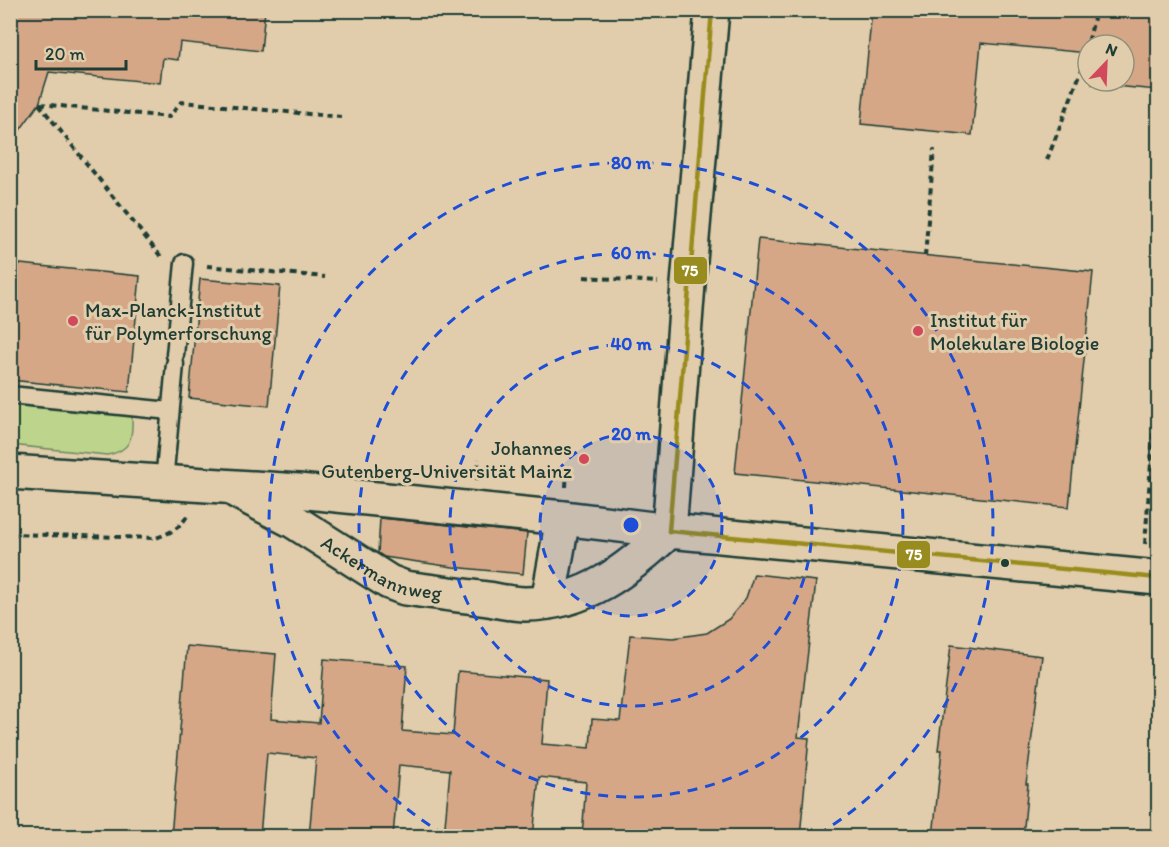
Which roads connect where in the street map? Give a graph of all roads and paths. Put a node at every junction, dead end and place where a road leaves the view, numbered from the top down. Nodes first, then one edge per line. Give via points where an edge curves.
1 (712, 10) edge
2 (1096, 10) edge
3 (341, 117) dead end
4 (934, 149) dead end
5 (1047, 160) dead end
6 (925, 256) dead end
7 (184, 264) junction
8 (325, 277) dead end
9 (584, 277) dead end
10 (688, 284) junction
11 (1158, 369) edge
12 (10, 395) edge
13 (170, 411) junction
14 (10, 472) edge
15 (178, 483) junction
16 (228, 486) junction
17 (563, 518) junction
18 (669, 531) junction
19 (10, 534) edge
20 (1151, 578) edge
21 (548, 602) junction

1 - 10 street
2 - 5 path via 1082,69
3 - 7 path via 181,102 169,117 39,104 166,262
4 - 6 path
7 - 8 path
7 - 13 lane
9 - 10 path
10 - 18 street
11 - 20 path
12 - 13 lane
13 - 15 lane
14 - 15 street, Ackermannweg
15 - 16 street, Ackermannweg
15 - 19 path via 191,508 172,532 156,538
16 - 17 street, Ackermannweg
16 - 21 street, Ackermannweg via 405,588 524,604
17 - 18 street, Ackermannweg
17 - 21 street
18 - 20 street, Ackermannweg
18 - 21 street, Ackermannweg via 624,571 581,593

